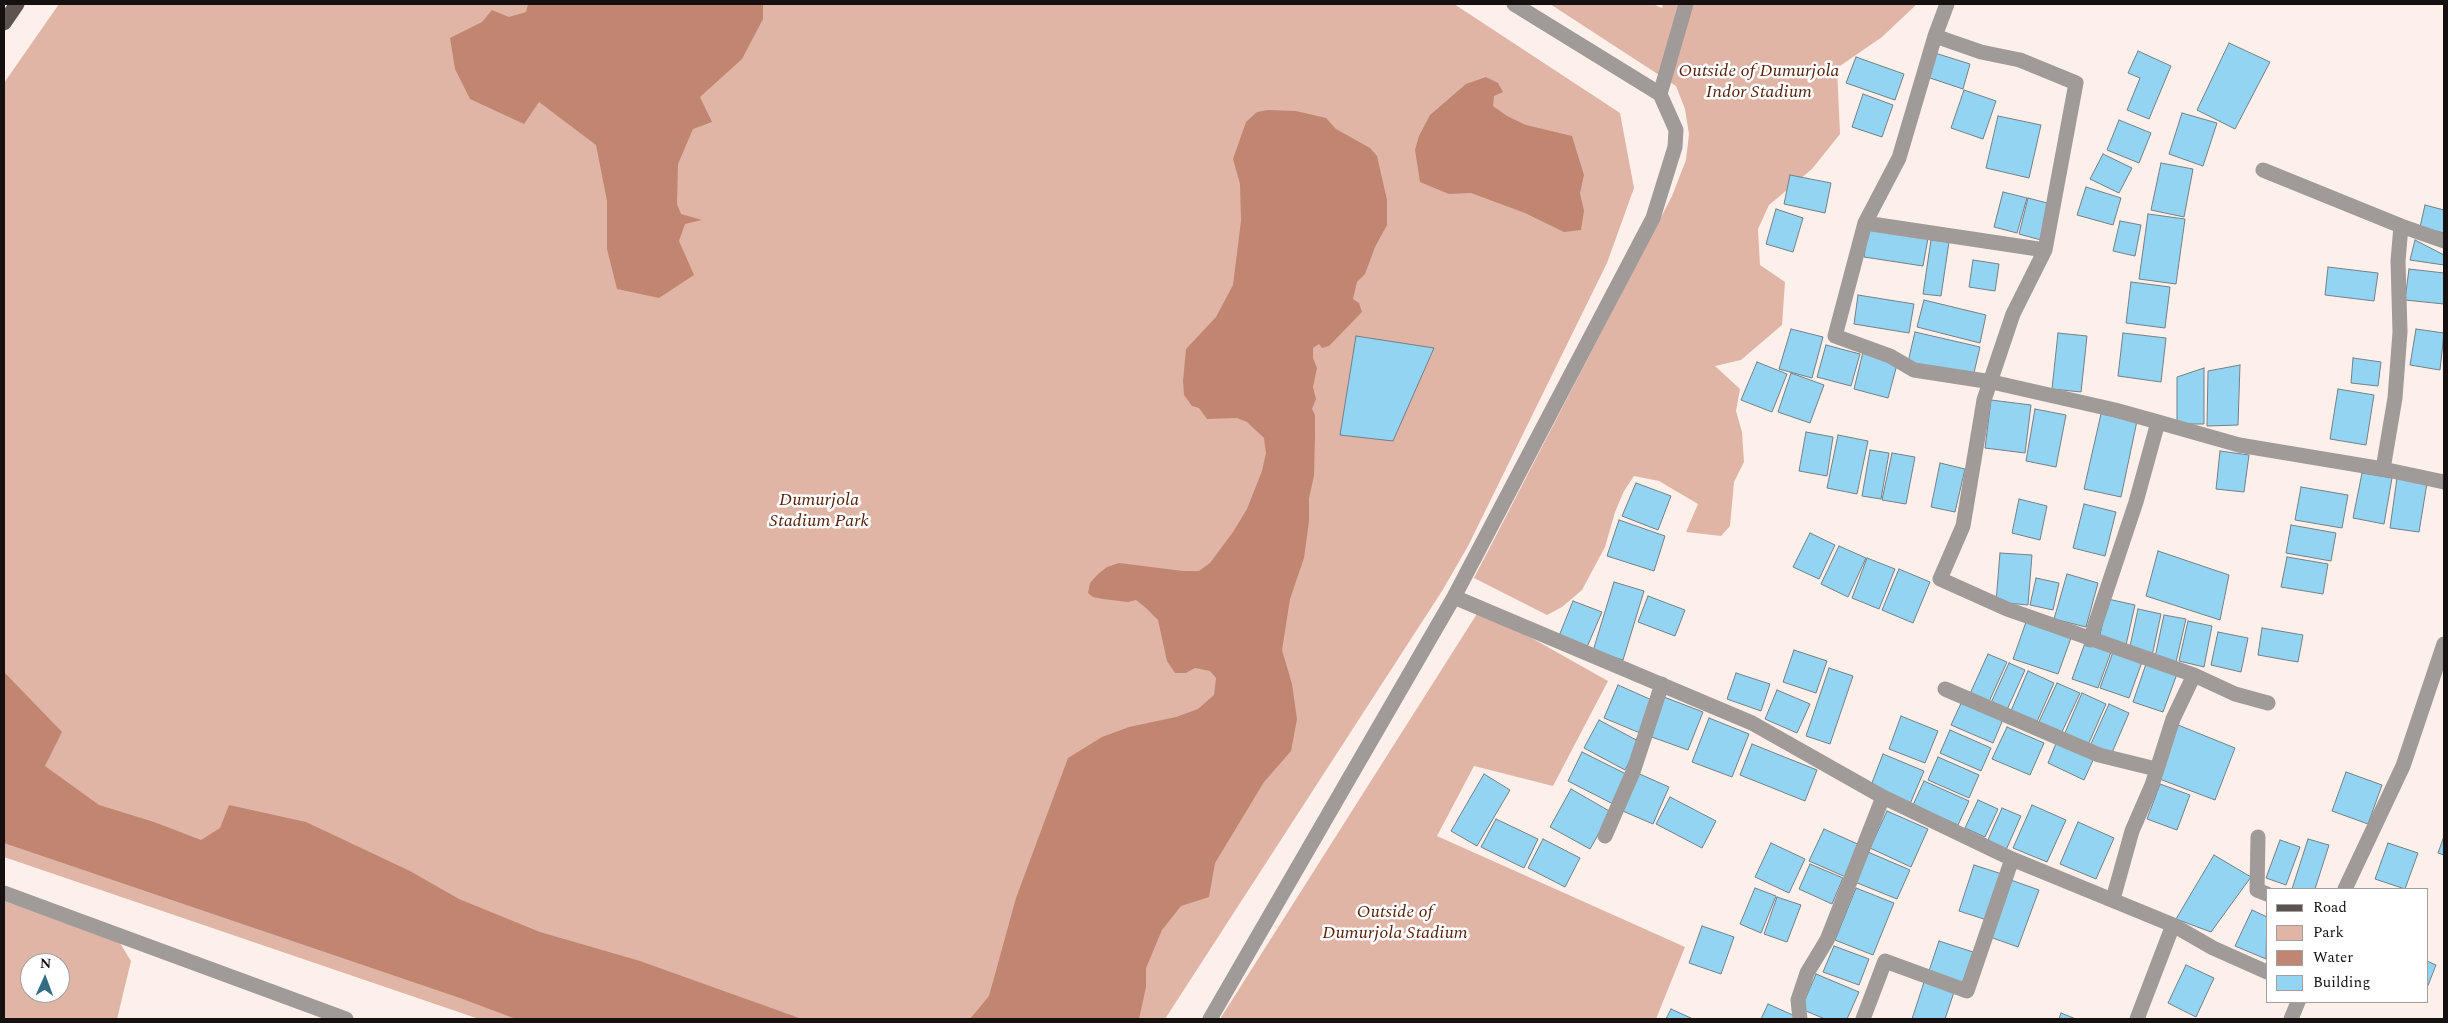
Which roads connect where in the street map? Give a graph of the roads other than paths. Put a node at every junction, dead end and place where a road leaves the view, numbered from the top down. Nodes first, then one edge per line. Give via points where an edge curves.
1 (17, 4) edge
2 (1514, 4) edge
3 (1686, 4) edge
4 (1948, 4) edge
5 (4, 23) edge
6 (1935, 36) junction
7 (1660, 94) junction
8 (2263, 170) dead end
9 (1864, 223) junction
10 (2401, 226) junction
11 (2444, 241) edge
12 (2045, 250) junction
13 (1992, 382) junction
14 (2158, 422) junction
15 (2384, 469) junction
16 (2444, 482) edge
17 (1454, 596) junction
18 (2090, 640) junction
19 (2444, 644) edge
20 (2194, 675) junction
21 (1662, 684) junction
22 (1945, 689) dead end
23 (2268, 703) dead end
24 (2156, 769) junction
25 (1883, 797) junction
26 (1605, 836) dead end
27 (2258, 837) dead end
28 (2012, 859) junction
29 (2345, 888) edge
30 (4, 893) edge
31 (2266, 894) edge
32 (2113, 899) junction
33 (2172, 925) junction
34 (2266, 972) edge
35 (2298, 1003) edge
36 (346, 1019) edge
37 (1210, 1019) edge
38 (1800, 1019) edge
39 (1863, 1019) edge
40 (2137, 1019) edge
41 (2291, 1019) edge

1 - 5 main road
2 - 7 street
3 - 7 street
4 - 6 street
6 - 9 street via 1899,158
6 - 12 street via 1981,52 2020,60 2076,83
7 - 17 street via 1676,130 1675,147 1652,218
8 - 10 street
9 - 12 street
9 - 13 street via 1835,336 1890,356 1914,370
10 - 11 street
10 - 15 street via 2398,261 2400,332 2395,398
12 - 13 street via 2013,314
13 - 14 street
13 - 18 street via 1984,400 1963,526 1940,579 2007,609
14 - 15 street via 2239,445
14 - 18 street via 2136,502
15 - 16 street
17 - 21 street
17 - 37 street
18 - 20 street
19 - 29 street via 2403,766
20 - 23 street via 2235,694
20 - 24 street via 2173,719
21 - 25 street via 1752,723
21 - 26 street via 1633,772
22 - 24 street via 2099,755
24 - 32 street via 2132,831
25 - 28 street
25 - 38 street via 1827,940 1807,973 1798,1000
27 - 31 street via 2257,890
28 - 32 street
28 - 39 street via 1967,991 1885,961
30 - 36 street
32 - 33 street
33 - 34 street
33 - 40 street
35 - 41 street

